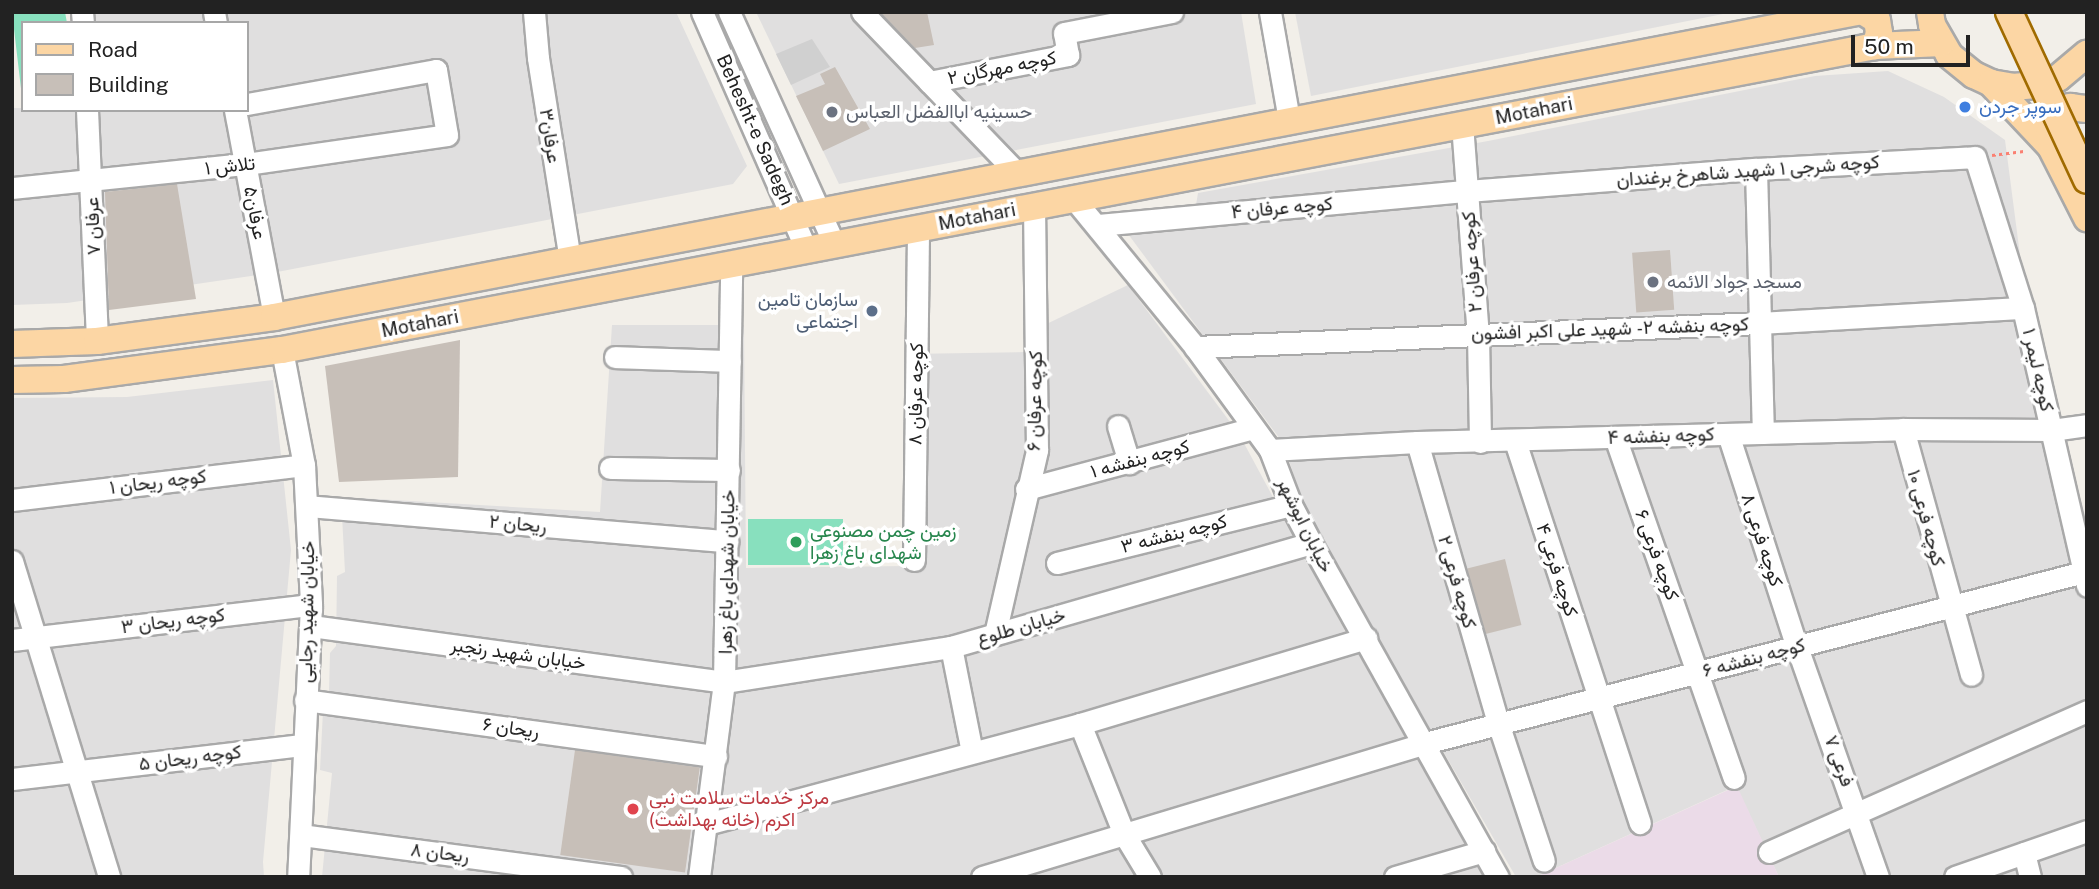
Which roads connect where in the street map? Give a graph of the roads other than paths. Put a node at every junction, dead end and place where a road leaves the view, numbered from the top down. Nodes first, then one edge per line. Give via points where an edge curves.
1 (534, 12) edge
2 (702, 12) edge
3 (729, 12) edge
4 (862, 12) edge
5 (1172, 12) edge
6 (1270, 12) edge
7 (1857, 12) edge
8 (1864, 12) edge
9 (1930, 12) edge
10 (2009, 12) edge
11 (1941, 43) junction
12 (1875, 46) junction
13 (2087, 54) edge
14 (929, 82) junction
15 (1991, 83) junction
16 (248, 104) edge
17 (2087, 109) edge
18 (88, 112) edge
19 (235, 112) edge
20 (1289, 120) junction
21 (1462, 124) junction
22 (2040, 148) junction
23 (1975, 157) joint
24 (246, 164) junction
25 (1756, 169) junction
26 (1018, 174) junction
27 (91, 180) junction
28 (2087, 180) edge
29 (12, 188) edge
30 (1467, 191) junction
31 (1074, 199) junction
32 (1034, 206) junction
33 (822, 213) junction
34 (794, 218) junction
35 (2087, 218) edge
36 (1098, 225) junction
37 (918, 229) junction
38 (834, 244) junction
39 (806, 249) junction
40 (570, 259) junction
41 (731, 265) junction
42 (2023, 308) junction
43 (274, 317) junction
44 (1761, 323) junction
45 (1478, 335) junction
46 (97, 341) junction
47 (12, 344) edge
48 (1195, 346) junction
49 (282, 350) junction
50 (615, 357) dead end
51 (730, 361) junction
52 (12, 380) edge
53 (2087, 425) edge
54 (1118, 426) dead end
55 (1252, 428) junction
56 (1903, 429) junction
57 (2052, 430) junction
58 (1763, 433) junction
59 (1728, 434) junction
60 (1615, 437) junction
61 (1515, 441) junction
62 (1417, 442) junction
63 (1480, 442) junction
64 (1270, 450) junction
65 (1129, 463) junction
66 (304, 465) junction
67 (610, 468) dead end
68 (729, 470) junction
69 (1026, 489) junction
70 (12, 500) edge
71 (1291, 505) junction
72 (307, 506) junction
73 (728, 541) junction
74 (1311, 543) junction
75 (914, 560) dead end
76 (12, 561) edge
77 (1057, 563) dead end
78 (2085, 576) edge
79 (1950, 607) junction
80 (311, 616) junction
81 (995, 634) junction
82 (35, 637) junction
83 (1366, 638) junction
84 (12, 640) edge
85 (951, 647) junction
86 (1797, 647) junction
87 (1699, 673) junction
88 (1970, 675) dead end
89 (724, 682) junction
90 (1599, 699) junction
91 (306, 700) junction
92 (2087, 711) edge
93 (1498, 723) junction
94 (1080, 724) junction
95 (1425, 743) junction
96 (302, 745) junction
97 (972, 752) junction
98 (716, 756) junction
99 (77, 771) junction
100 (1734, 778) dead end
101 (12, 779) edge
102 (1858, 813) junction
103 (1640, 822) dead end
104 (707, 824) junction
105 (2087, 831) edge
106 (1124, 834) junction
107 (301, 835) junction
108 (1484, 851) junction
109 (1769, 852) dead end
110 (2024, 853) junction
111 (1544, 861) dead end
112 (109, 877) edge
113 (299, 877) edge
114 (621, 877) edge
115 (699, 877) edge
116 (982, 877) edge
117 (1150, 877) edge
118 (1395, 877) edge
119 (1498, 877) edge
120 (1878, 877) edge
121 (1955, 877) edge
122 (2030, 877) edge

1 - 40 street, عرفان۳
2 - 34 street, Behesht-e Sadegh
3 - 33 street, Behesht-e Sadegh
4 - 14 street
5 - 14 street, کوچه مهرگان ۲ via 1064,33 1068,55
6 - 20 street
7 - 20 main road, Motahari
8 - 12 main road via 1877,20
9 - 11 main road
10 - 28 main road, bridge
11 - 12 main road, Motahari
11 - 15 main road via 1959,65
12 - 21 main road, Motahari
13 - 15 main road via 2058,78 2036,85
14 - 26 street
15 - 22 main road
16 - 24 street, تلاش ۱ via 436,70 447,135
17 - 22 main road via 2070,107 2059,113
18 - 27 street, عرفان ۷
19 - 24 street, عرفان۵
20 - 26 main road, Motahari
21 - 30 street, کوچه عرفان ۲
21 - 31 main road, Motahari
22 - 35 main road
23 - 25 street, کوچه شرجی ۱ شهید شاهرخ برغندان
23 - 42 street, کوچه لیمر ۱
24 - 27 street, تلاش ۱
24 - 43 street, عرفان۵
25 - 30 street, کوچه شرجی ۱ شهید شاهرخ برغندان
25 - 44 street
26 - 33 main road, Motahari
27 - 29 street, تلاش ۱
27 - 46 street, عرفان ۷
30 - 36 street, کوچه عرفان ۴
30 - 45 street, کوچه عرفان ۲
31 - 32 main road, Motahari
31 - 36 street, خیابان ابوشهر
32 - 37 main road, Motahari
32 - 69 street, کوچه عرفان ۶ via 1037,450
33 - 34 main road, Motahari
33 - 38 street, Behesht-e Sadegh
34 - 39 street, Behesht-e Sadegh
34 - 40 main road, Motahari
36 - 48 street, خیابان ابوشهر
37 - 38 main road, Motahari
37 - 75 street, کوچه عرفان ۸
38 - 39 main road, Motahari
39 - 41 main road, Motahari
40 - 43 main road, Motahari
41 - 49 main road, Motahari
41 - 51 street, خیابان شهدای باغ‌ زهرا
42 - 44 street, کوچه بنفشه ۲ - شهید علی اکبر افشون
42 - 57 street, کوچه لیمر ۱
43 - 46 main road, Motahari
43 - 49 main road
44 - 45 street, کوچه بنفشه ۲ - شهید علی اکبر افشون
44 - 58 street
45 - 48 street, کوچه بنفشه ۲ - شهید علی اکبر افشون
45 - 63 street, کوچه عرفان ۲
46 - 47 main road, Motahari
48 - 55 street, خیابان ابوشهر
49 - 52 main road, Motahari via 64,379
49 - 66 street, خیابان شهید رجایی
50 - 51 street
51 - 68 street, خیابان شهدای باغ‌ زهرا
53 - 57 street, کوچه بنفشه ۴
54 - 65 street
55 - 64 street, خیابان ابوشهر
55 - 65 street, کوچه بنفشه ۱
56 - 57 street, کوچه بنفشه ۴
56 - 58 street, کوچه بنفشه ۴
56 - 79 street, کوچه فرعی ۱۰
57 - 78 street, کوچه لیمر ۱
58 - 59 street, کوچه بنفشه ۴
59 - 60 street, کوچه بنفشه ۴
59 - 86 street, کوچه فرعی ۸
60 - 61 street, کوچه بنفشه ۴
60 - 87 street, کوچه فرعی ۶
61 - 63 street, کوچه بنفشه ۴
61 - 90 street, کوچه فرعی ۴
62 - 63 street, کوچه بنفشه ۴
62 - 64 street, کوچه بنفشه ۴
62 - 93 street, کوچه فرعی ۲
64 - 71 street, خیابان ابوشهر
65 - 69 street, کوچه بنفشه ۱
66 - 70 street, کوچه ریحان ۱
66 - 72 street, خیابان شهید رجایی
67 - 68 street
68 - 73 street, خیابان شهدای باغ‌ زهرا
69 - 81 street, کوچه عرفان ۶
71 - 74 street, خیابان ابوشهر
71 - 77 street, کوچه بنفشه ۳
72 - 73 street, ریحان ۲
72 - 80 street, خیابان شهید رجایی
73 - 89 street, خیابان شهدای باغ‌ زهرا
74 - 81 street, خیابان طلوع
74 - 83 street, خیابان ابوشهر
76 - 82 street
78 - 79 street, کوچه بنفشه ۶
79 - 86 street, کوچه بنفشه ۶
79 - 88 street, کوچه فرعی ۱۰
80 - 82 street, کوچه ریحان ۳
80 - 89 street, خیابان شهید رنجبر
80 - 91 street, خیابان شهید رجایی
81 - 85 street, خیابان طلوع
82 - 84 street, کوچه ریحان ۳
82 - 99 street
83 - 94 street
83 - 95 street, خیابان ابوشهر
85 - 89 street, خیابان طلوع
85 - 97 street
86 - 87 street, کوچه بنفشه ۶
86 - 102 street, فرعی ۷
87 - 90 street, کوچه بنفشه ۶
87 - 100 street, کوچه فرعی ۶
89 - 98 street, خیابان شهدای باغ‌ زهرا
90 - 93 street, کوچه بنفشه ۶
90 - 103 street, کوچه فرعی ۴
91 - 96 street, خیابان شهید رجایی
91 - 98 street, ریحان ۶
92 - 102 street
93 - 95 street, کوچه بنفشه ۶
93 - 111 street, کوچه فرعی ۲
94 - 97 street
94 - 106 street
95 - 106 street, کوچه بنفشه ۶
95 - 108 street, خیابان ابوشهر
96 - 99 street, کوچه ریحان ۵
96 - 107 street, خیابان شهید رجایی
97 - 104 street
98 - 104 street, خیابان شهدای باغ‌ زهرا
99 - 101 street, کوچه ریحان ۵
99 - 112 street
102 - 109 street
102 - 120 street, فرعی ۷
104 - 115 street, خیابان شهدای باغ‌ زهرا
105 - 110 street
106 - 116 street, کوچه بنفشه ۶
106 - 117 street
107 - 113 street, خیابان شهید رجایی
107 - 114 street, ریحان ۸
108 - 118 street
108 - 119 street, خیابان ابوشهر
110 - 121 street
110 - 122 street

